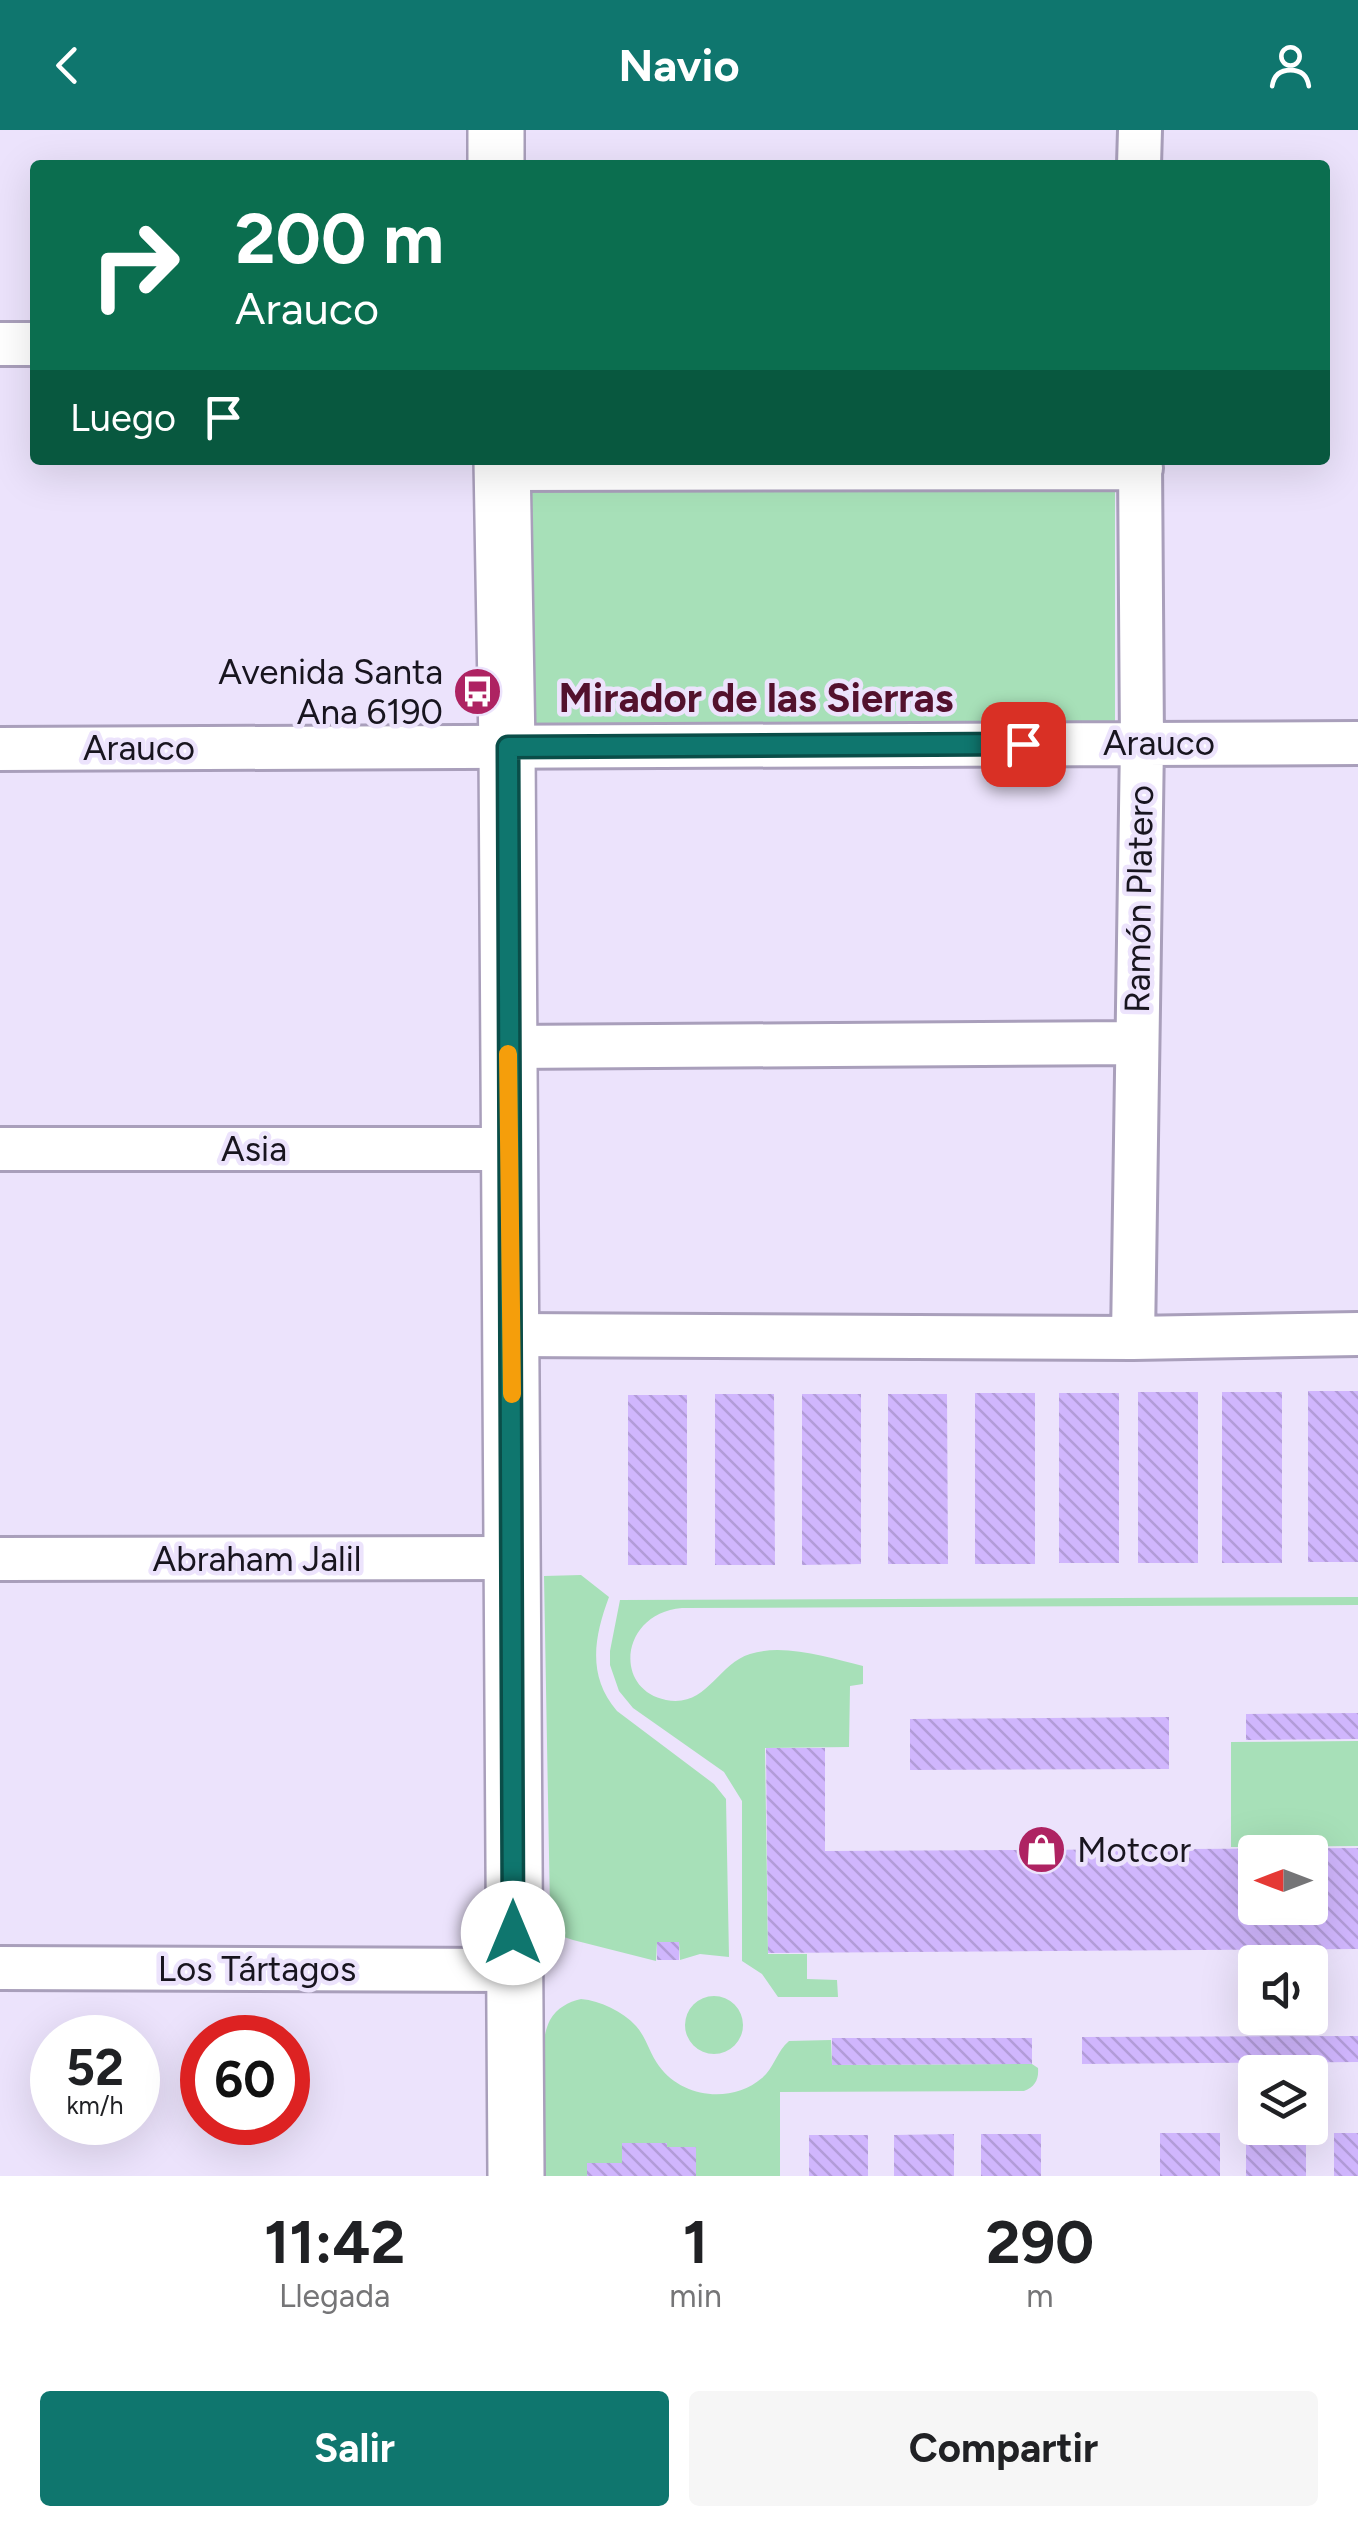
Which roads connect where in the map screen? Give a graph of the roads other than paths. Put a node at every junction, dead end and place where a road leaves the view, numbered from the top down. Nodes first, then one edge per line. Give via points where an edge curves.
1 (496, 130) edge
2 (1140, 130) edge
3 (496, 160) edge
4 (1140, 160) edge
5 (0, 344) edge
6 (30, 344) edge
7 (502, 465) edge
8 (1140, 465) edge
9 (1358, 743) edge
10 (1142, 744) junction
11 (508, 747) junction
12 (0, 749) edge
13 (1136, 1044) junction
14 (508, 1047) junction
15 (0, 1149) edge
16 (509, 1149) junction
17 (1358, 1334) edge
18 (511, 1335) junction
19 (1133, 1338) junction
20 (513, 1558) junction
21 (0, 1559) edge
22 (0, 1968) edge
23 (513, 1970) junction
24 (516, 2176) edge

1 - 3 main road
2 - 4 street
5 - 6 street
7 - 11 main road
8 - 10 street, Ramón Platero
9 - 10 street, Arauco
10 - 11 street, Arauco
10 - 13 street, Ramón Platero
11 - 12 street, Arauco
11 - 14 main road
13 - 14 street
13 - 19 street, Ramón Platero
14 - 16 main road
15 - 16 street, Asia
16 - 18 main road
17 - 19 street
18 - 19 street
18 - 20 main road
20 - 21 street, Abraham Jalil
20 - 23 main road
22 - 23 street, Los Tártagos
23 - 24 main road

